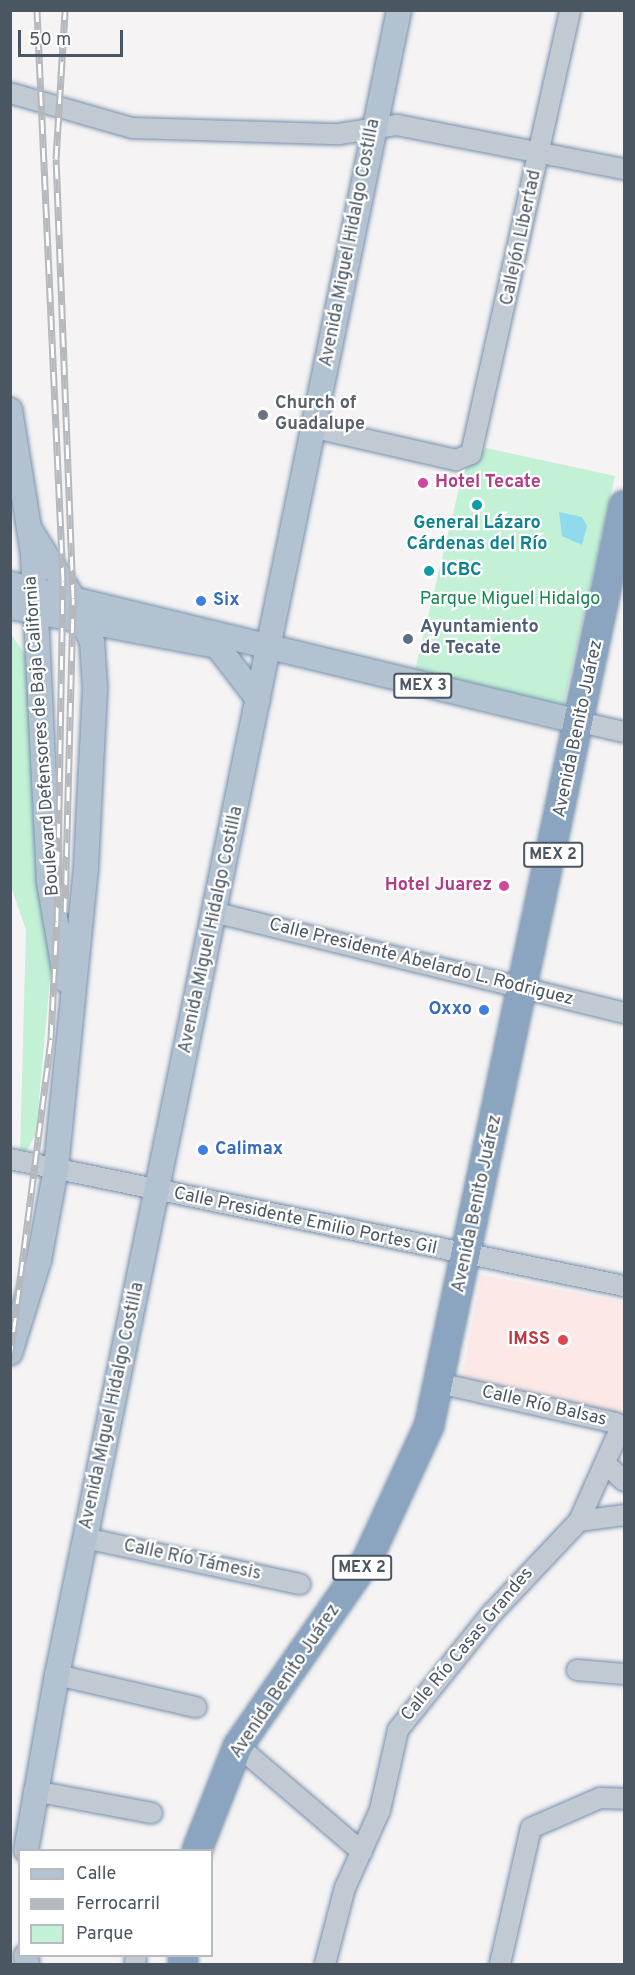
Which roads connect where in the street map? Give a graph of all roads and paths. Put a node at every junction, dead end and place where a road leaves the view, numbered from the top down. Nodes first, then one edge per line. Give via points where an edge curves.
1 (399, 10) edge
2 (570, 10) edge
3 (10, 93) edge
4 (375, 126) junction
5 (540, 152) junction
6 (624, 169) edge
7 (10, 410) edge
8 (315, 428) junction
9 (624, 506) edge
10 (30, 530) junction
11 (22, 598) edge
12 (77, 609) junction
13 (141, 630) junction
14 (217, 646) junction
15 (265, 649) junction
16 (93, 661) junction
17 (258, 699) junction
18 (580, 722) junction
19 (624, 732) edge
20 (217, 913) junction
21 (525, 988) junction
22 (71, 1013) junction
23 (624, 1013) edge
24 (19, 1161) edge
25 (56, 1168) junction
26 (159, 1191) junction
27 (466, 1257) junction
28 (624, 1286) edge
29 (10, 1353) edge
30 (439, 1383) junction
31 (607, 1465) junction
32 (624, 1481) edge
33 (624, 1515) edge
34 (579, 1521) junction
35 (85, 1538) junction
36 (300, 1584) dead end
37 (577, 1670) dead end
38 (624, 1674) edge
39 (57, 1675) junction
40 (196, 1707) dead end
41 (238, 1746) junction
42 (34, 1791) junction
43 (624, 1799) edge
44 (152, 1813) dead end
45 (26, 1849) edge
46 (197, 1849) edge
47 (362, 1852) junction
48 (325, 1965) edge
49 (500, 1965) edge

1 - 4 main road, Avenida Miguel Hidalgo Costilla
2 - 5 street, Callejón Libertad
3 - 4 street via 143,129 339,134
4 - 5 street via 397,125
4 - 8 main road, Avenida Miguel Hidalgo Costilla
5 - 6 street
5 - 8 street, Callejón Libertad via 478,438 463,460
7 - 10 main road, Boulevard Defensores de Baja California
8 - 15 main road, Avenida Miguel Hidalgo Costilla
9 - 18 highway, Avenida Benito Juárez / MEX 2
10 - 11 main road, Boulevard Defensores de Baja California
10 - 12 main road, Boulevard Defensores de Baja California
11 - 12 main road, MEX 3
11 - 22 main road, Boulevard Defensores de Baja California via 49,882
12 - 13 main road, MEX 3
12 - 15 main road, MEX 3 via 216,629
12 - 16 main road, Boulevard Defensores de Baja California
13 - 14 main road, MEX 3
13 - 16 main road
14 - 15 main road, MEX 3
14 - 17 main road
15 - 17 main road, Avenida Miguel Hidalgo Costilla
15 - 18 main road, MEX 3
16 - 22 main road, Boulevard Defensores de Baja California via 86,867
17 - 20 main road, Avenida Miguel Hidalgo Costilla
18 - 19 street
18 - 21 highway, Avenida Benito Juárez / MEX 2
20 - 21 street, Calle Presidente Abelardo L. Rodriguez
20 - 26 main road, Avenida Miguel Hidalgo Costilla
21 - 23 street, Calle Presidente Abelardo L. Rodriguez
21 - 27 highway, Avenida Benito Juárez / MEX 2
22 - 25 main road, Boulevard Defensores de Baja California
24 - 25 street, Calle Presidente Emilio Portes Gil
25 - 26 street, Calle Presidente Emilio Portes Gil
25 - 29 main road, Boulevard Defensores de Baja California via 39,1260
26 - 27 street, Calle Presidente Emilio Portes Gil
26 - 35 main road, Avenida Miguel Hidalgo Costilla
27 - 28 street, Calle Presidente Emilio Portes Gil
27 - 30 highway, Avenida Benito Juárez / MEX 2
30 - 31 street, Calle Río Balsas via 619,1424
30 - 41 highway, Avenida Benito Juárez / MEX 2 via 415,1465 367,1560
31 - 32 street
31 - 34 street, Calle Río Casas Grandes
33 - 34 street
34 - 47 street, Calle Río Casas Grandes via 492,1613 398,1730 380,1810
35 - 36 street, Calle Río Támesis
35 - 39 main road, Avenida Miguel Hidalgo Costilla
37 - 38 street
39 - 40 street
39 - 42 main road, Avenida Miguel Hidalgo Costilla
41 - 46 highway, Avenida Benito Juárez / MEX 2
41 - 47 street
42 - 44 street
42 - 45 main road, Avenida Miguel Hidalgo Costilla
43 - 49 street via 600,1798 531,1828
47 - 48 street, Calle Río Casas Grandes via 341,1899

